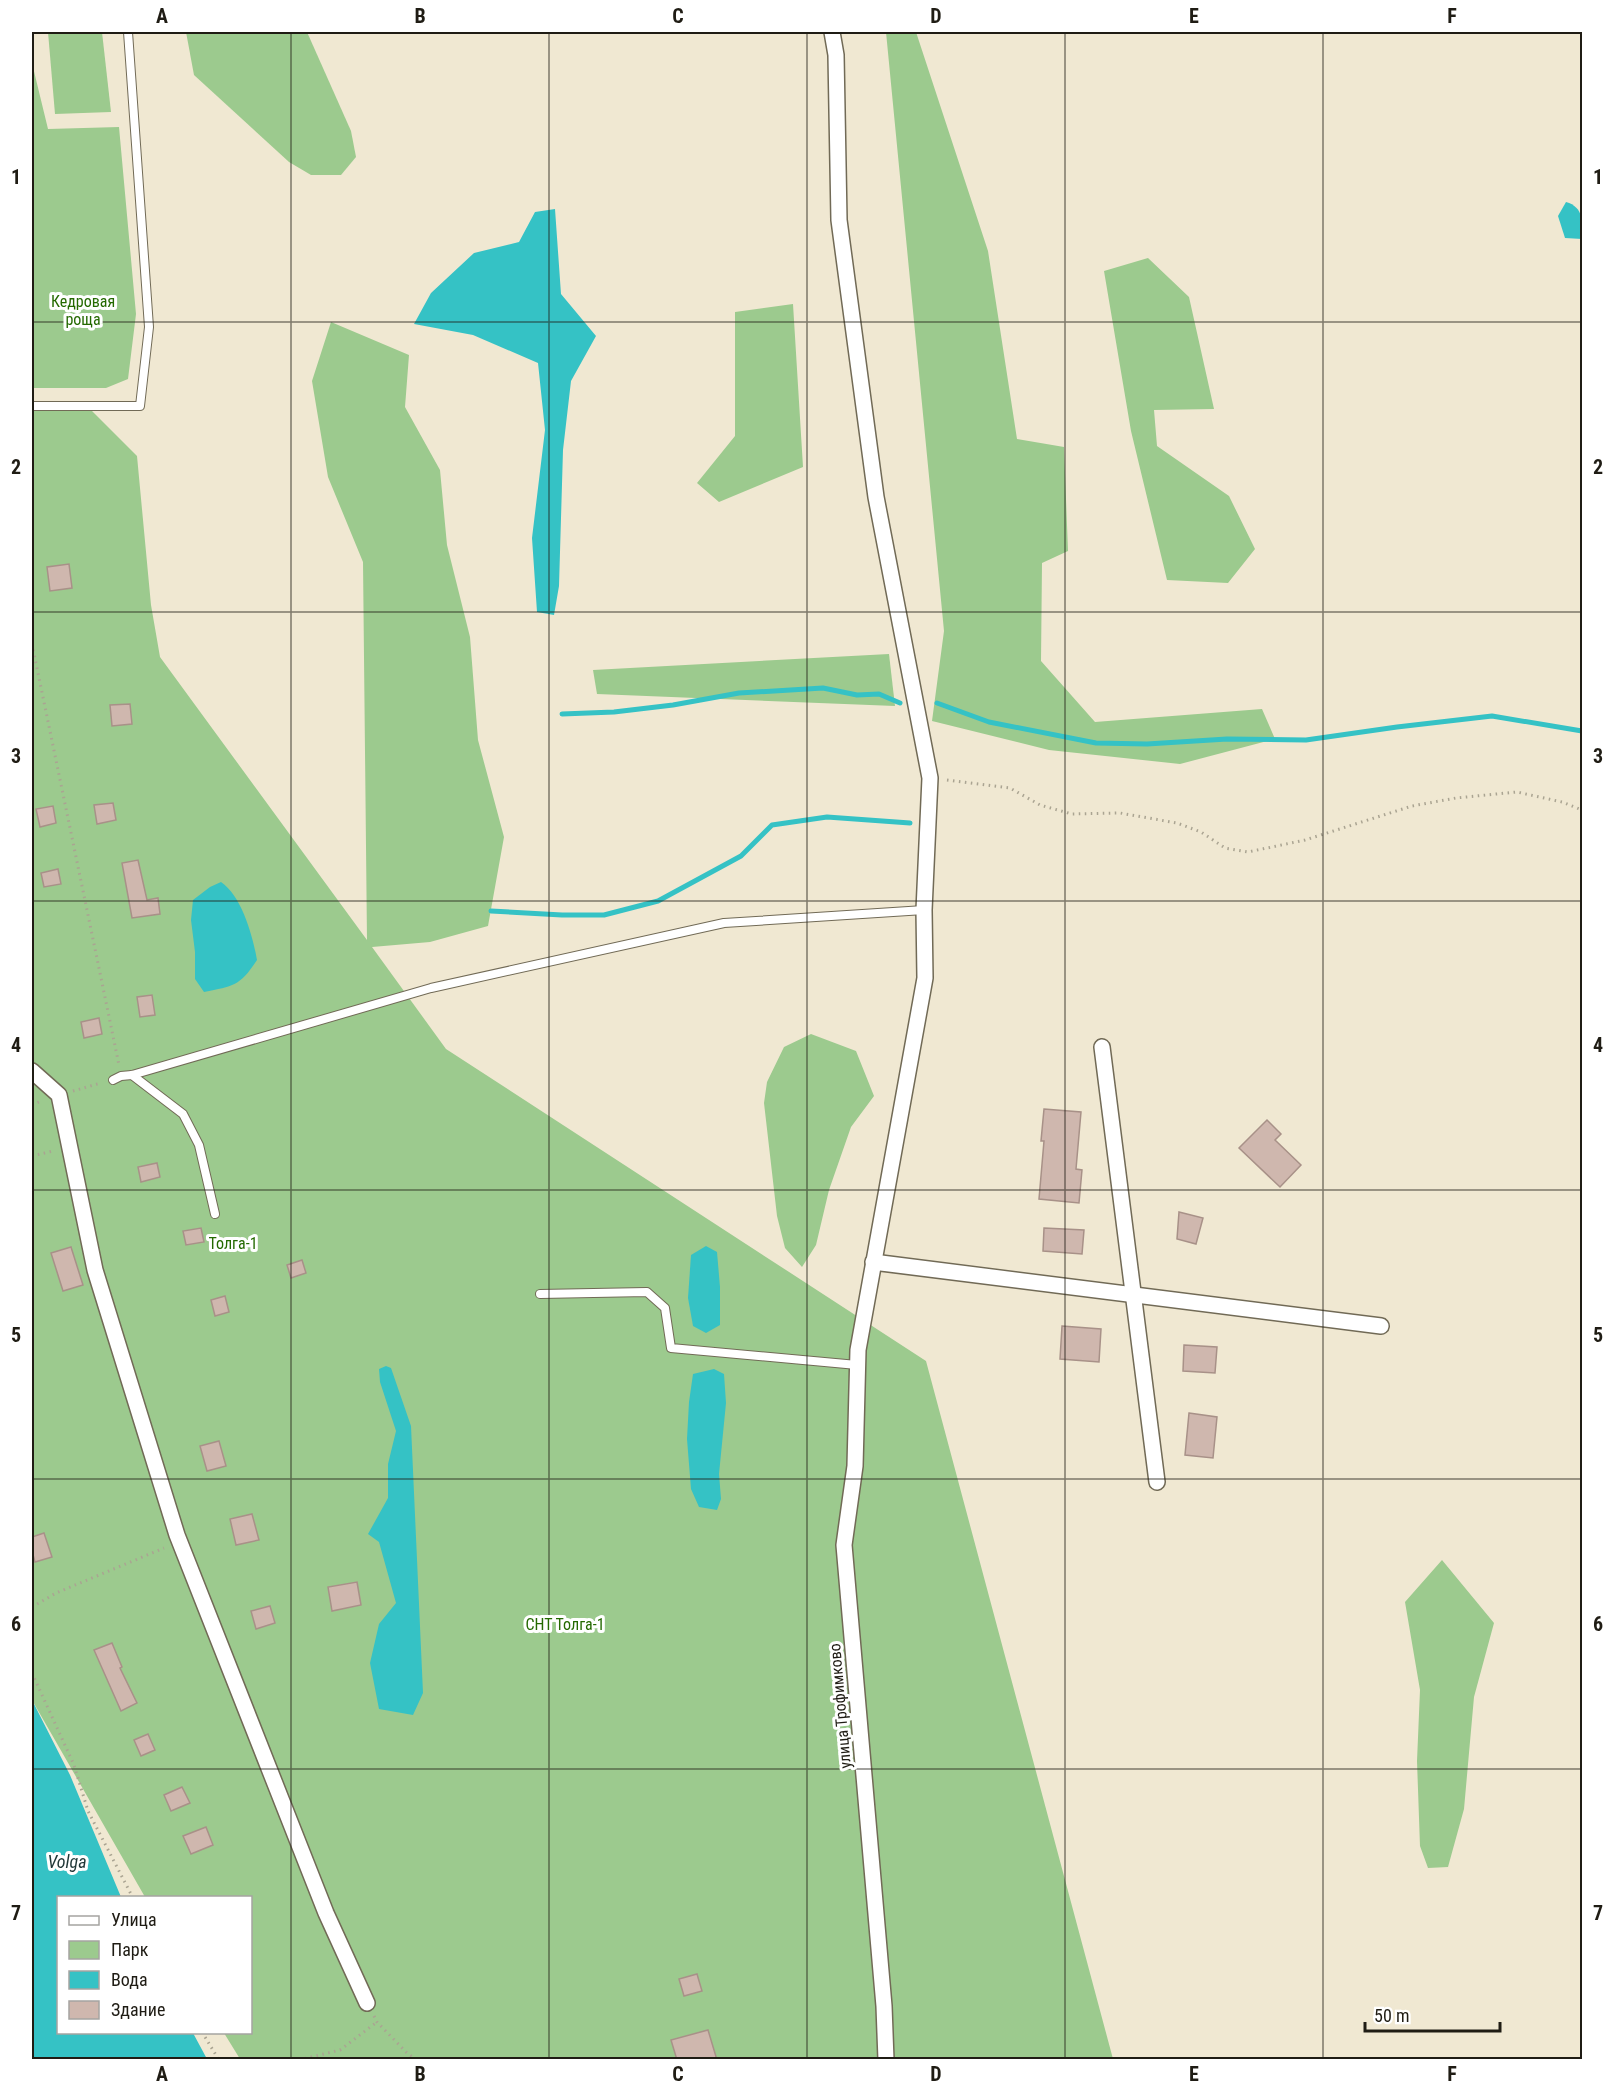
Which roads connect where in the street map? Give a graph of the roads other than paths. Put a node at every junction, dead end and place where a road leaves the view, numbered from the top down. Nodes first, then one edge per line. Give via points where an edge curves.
1 (128, 32) edge
2 (832, 32) edge
3 (32, 406) edge
4 (924, 910) junction
5 (1102, 1047) dead end
6 (32, 1071) edge
7 (132, 1075) junction
8 (112, 1080) dead end
9 (215, 1214) dead end
10 (873, 1262) junction
11 (540, 1294) dead end
12 (1135, 1295) junction
13 (1381, 1326) dead end
14 (857, 1365) junction
15 (1157, 1482) dead end
16 (367, 2003) road end
17 (885, 2060) edge

1 - 3 lane via 149,327 140,406
2 - 4 street, улица Трофимково via 836,55 840,231 876,496 930,778
4 - 7 lane via 724,923 431,988
4 - 10 street, улица Трофимково via 925,978
5 - 12 street
6 - 16 street via 58,1095 95,1270 180,1542 326,1913
7 - 8 lane
7 - 9 lane via 183,1114 199,1145
10 - 12 street
10 - 14 street, улица Трофимково
11 - 14 lane via 647,1292 665,1308 671,1348
12 - 13 street
12 - 15 street
14 - 17 street, улица Трофимково via 855,1466 844,1545 884,2006

